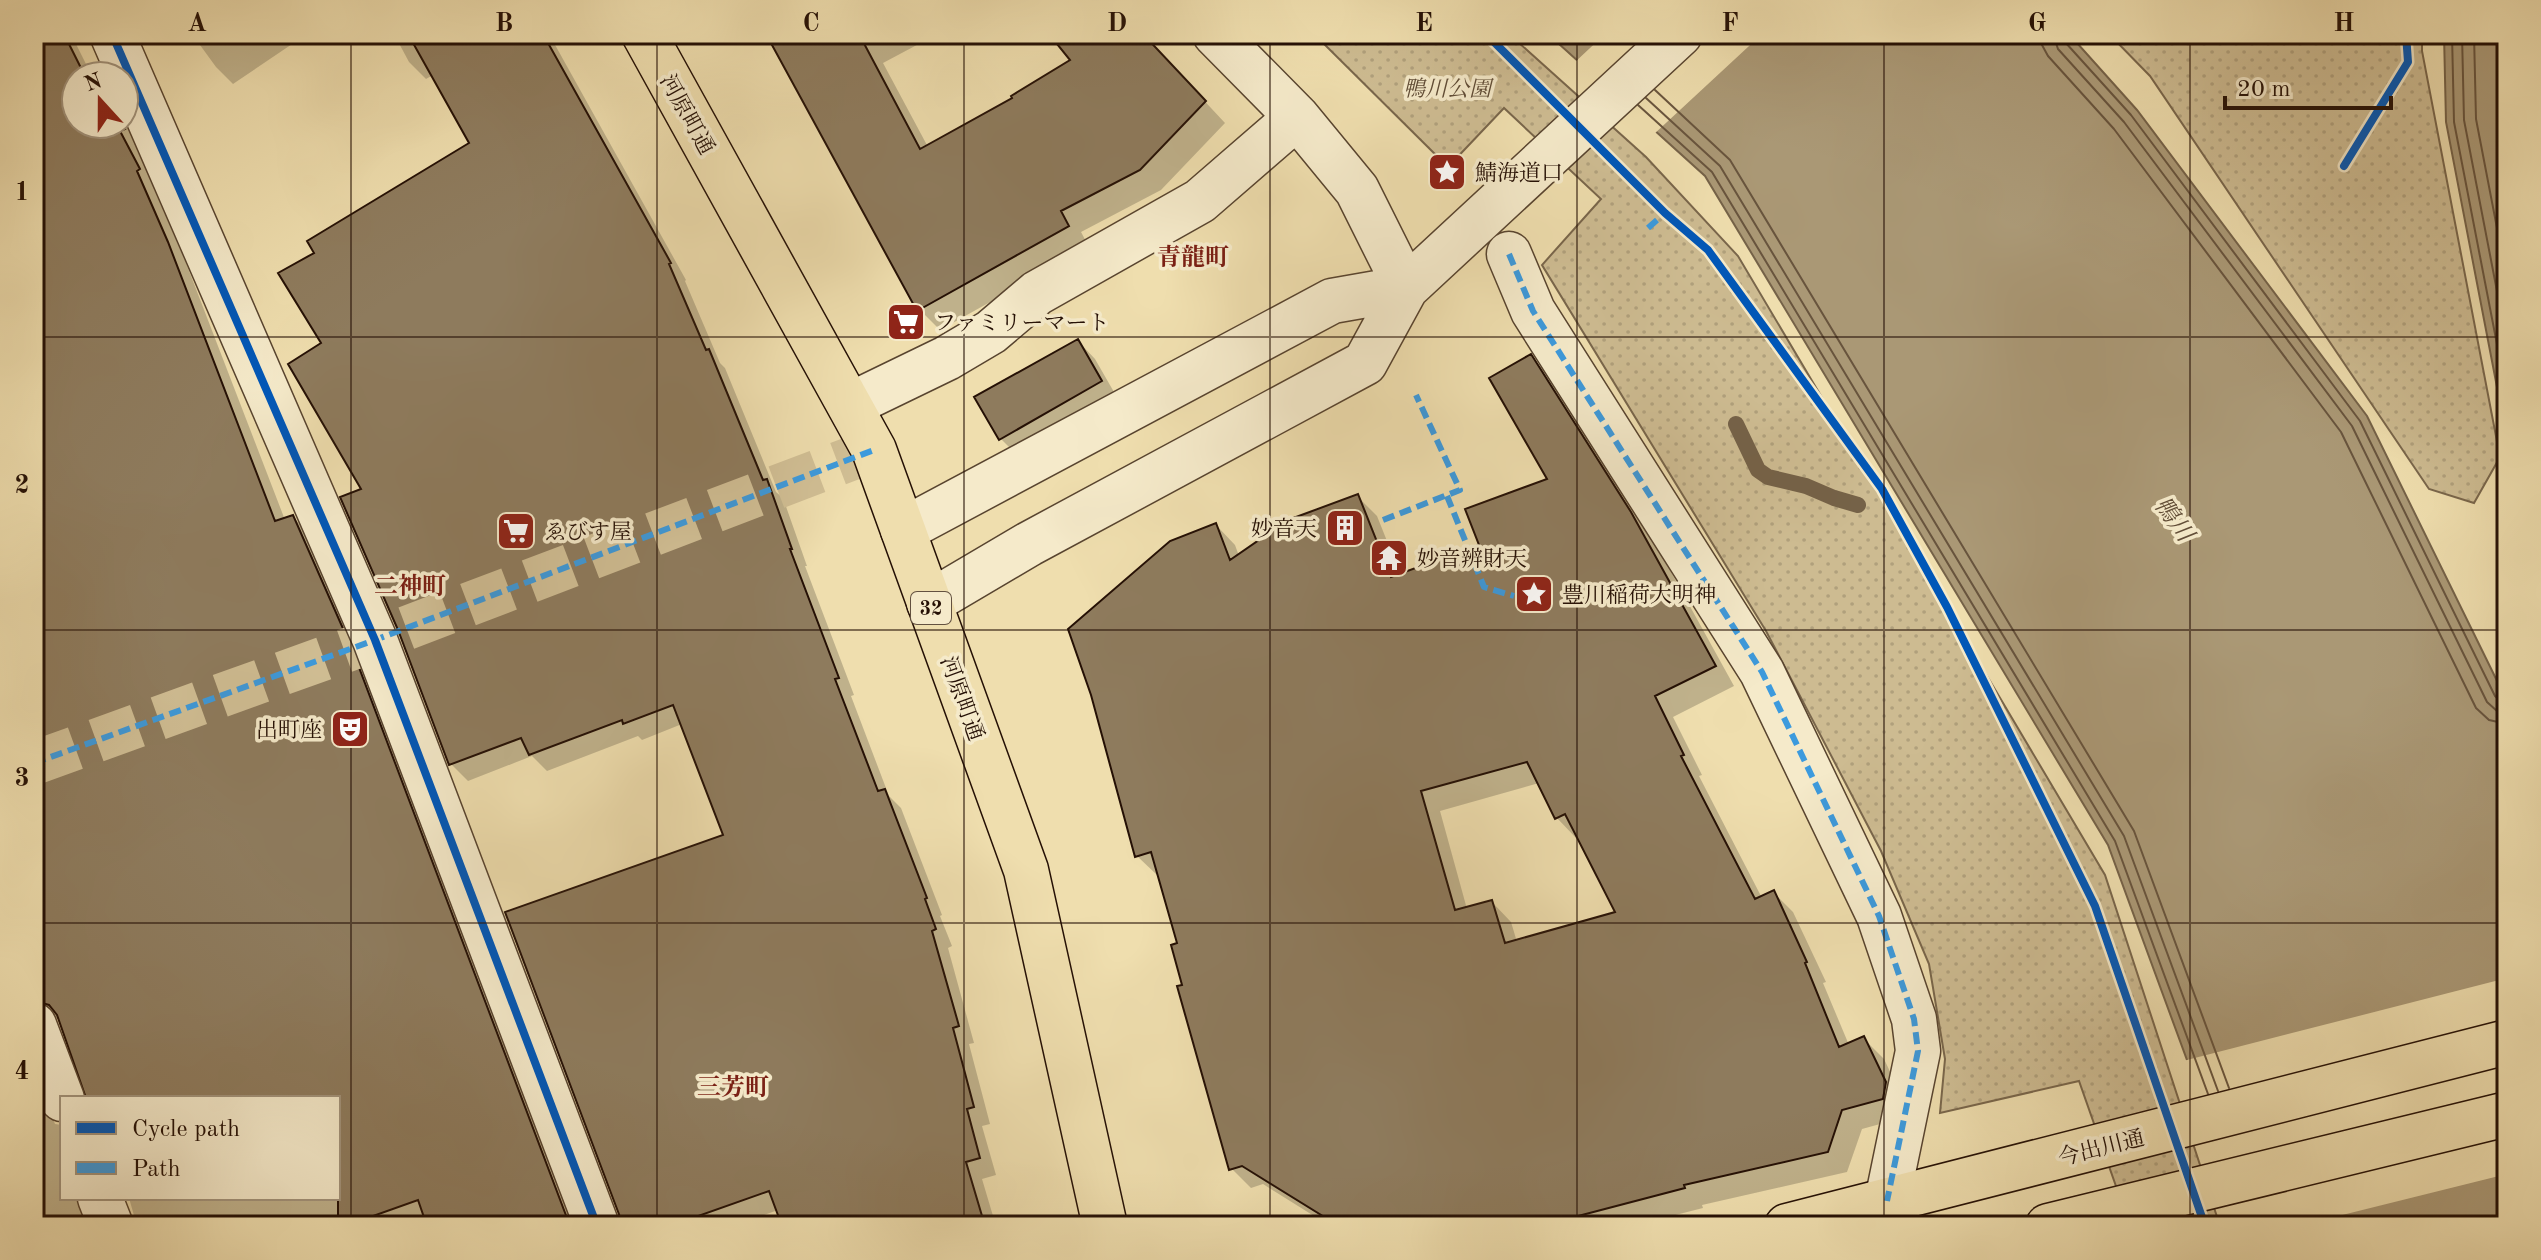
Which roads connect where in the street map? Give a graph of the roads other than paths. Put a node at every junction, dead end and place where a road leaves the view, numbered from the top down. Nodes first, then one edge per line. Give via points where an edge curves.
1 (112, 34) edge
2 (644, 34) edge
3 (1215, 34) edge
4 (1680, 34) edge
5 (1297, 117) junction
6 (1509, 254) dead end
7 (1406, 288) junction
8 (850, 405) junction
9 (903, 530) junction
10 (929, 603) junction
11 (34, 1025) edge
12 (2507, 1042) edge
13 (61, 1096) edge
14 (2507, 1114) edge
15 (101, 1200) edge
16 (1887, 1201) junction
17 (111, 1226) edge
18 (597, 1226) edge
19 (1105, 1226) edge
20 (1787, 1226) edge
21 (2048, 1226) edge

1 - 18 street via 375,640
2 - 8 main road, 河原町通 / 32
3 - 5 street
4 - 7 street
5 - 7 street via 1357,190
5 - 8 street via 1200,201 1037,293 991,332
6 - 16 street via 1533,311 1762,672 1879,916 1914,1019 1918,1051
7 - 9 street via 1332,301
7 - 10 street via 1365,363
8 - 9 main road, 河原町通 / 32 via 874,450
9 - 10 main road, 河原町通 / 32
10 - 19 main road, 河原町通 / 32 via 1026,870
11 - 13 street
12 - 16 main road, 今出川通
14 - 21 main road
15 - 17 street
16 - 20 main road, 今出川通

